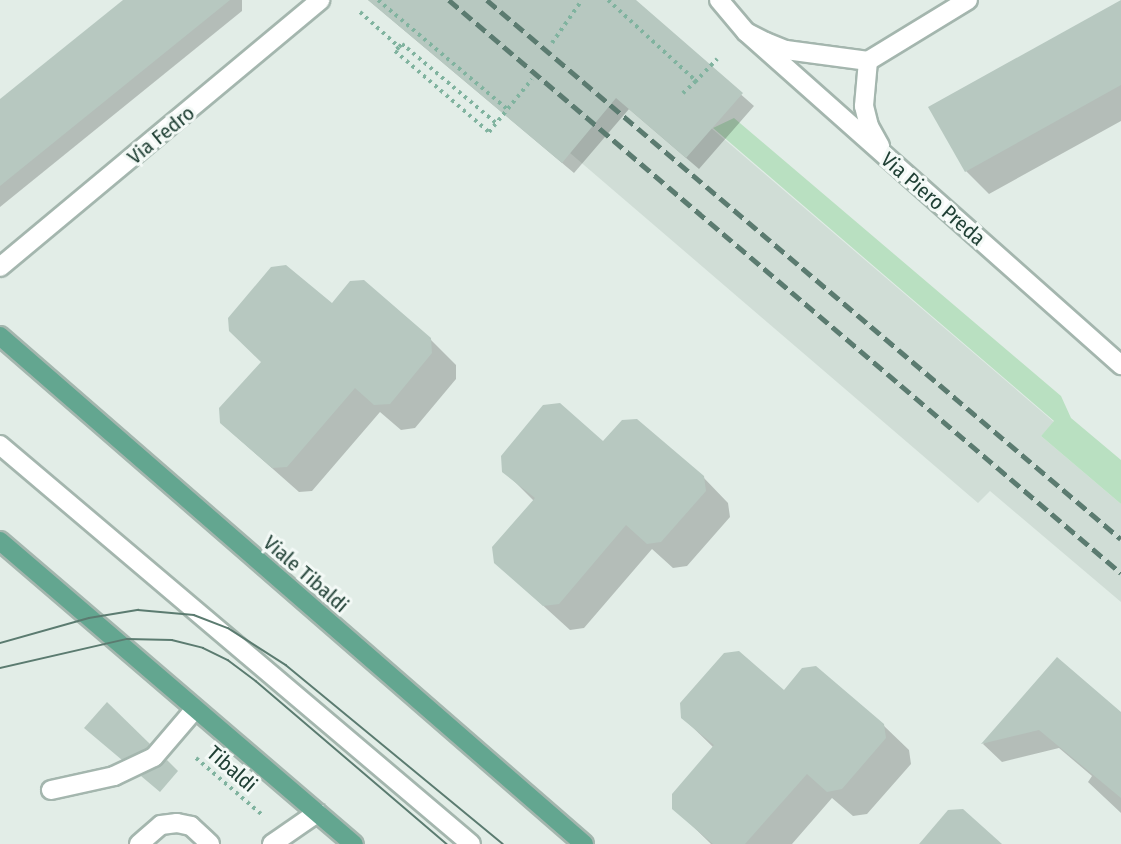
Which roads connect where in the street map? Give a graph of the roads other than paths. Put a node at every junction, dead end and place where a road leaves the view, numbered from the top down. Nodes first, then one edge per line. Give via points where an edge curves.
1 (320, 0) edge
2 (719, 0) edge
3 (968, 0) edge
4 (746, 32) junction
5 (868, 61) junction
6 (888, 158) junction
7 (0, 267) edge
8 (0, 336) edge
9 (1121, 365) edge
10 (0, 445) edge
11 (0, 541) edge
12 (195, 709) junction
13 (51, 790) dead end
14 (317, 813) junction
15 (139, 844) edge
16 (210, 844) edge
17 (272, 844) edge
18 (354, 844) edge
19 (471, 844) edge
20 (584, 844) edge

1 - 7 street, Via Fedro
2 - 4 street, Via Piero Preda
3 - 5 street
4 - 5 street via 786,50
4 - 6 street, Via Piero Preda
5 - 6 street via 864,106 869,126
6 - 9 street, Via Piero Preda
8 - 20 main road, Viale Tibaldi
10 - 19 street
11 - 12 main road
12 - 13 street via 154,757 132,768
12 - 14 main road
14 - 17 street
14 - 18 main road
15 - 16 street via 161,825 177,823 191,826

